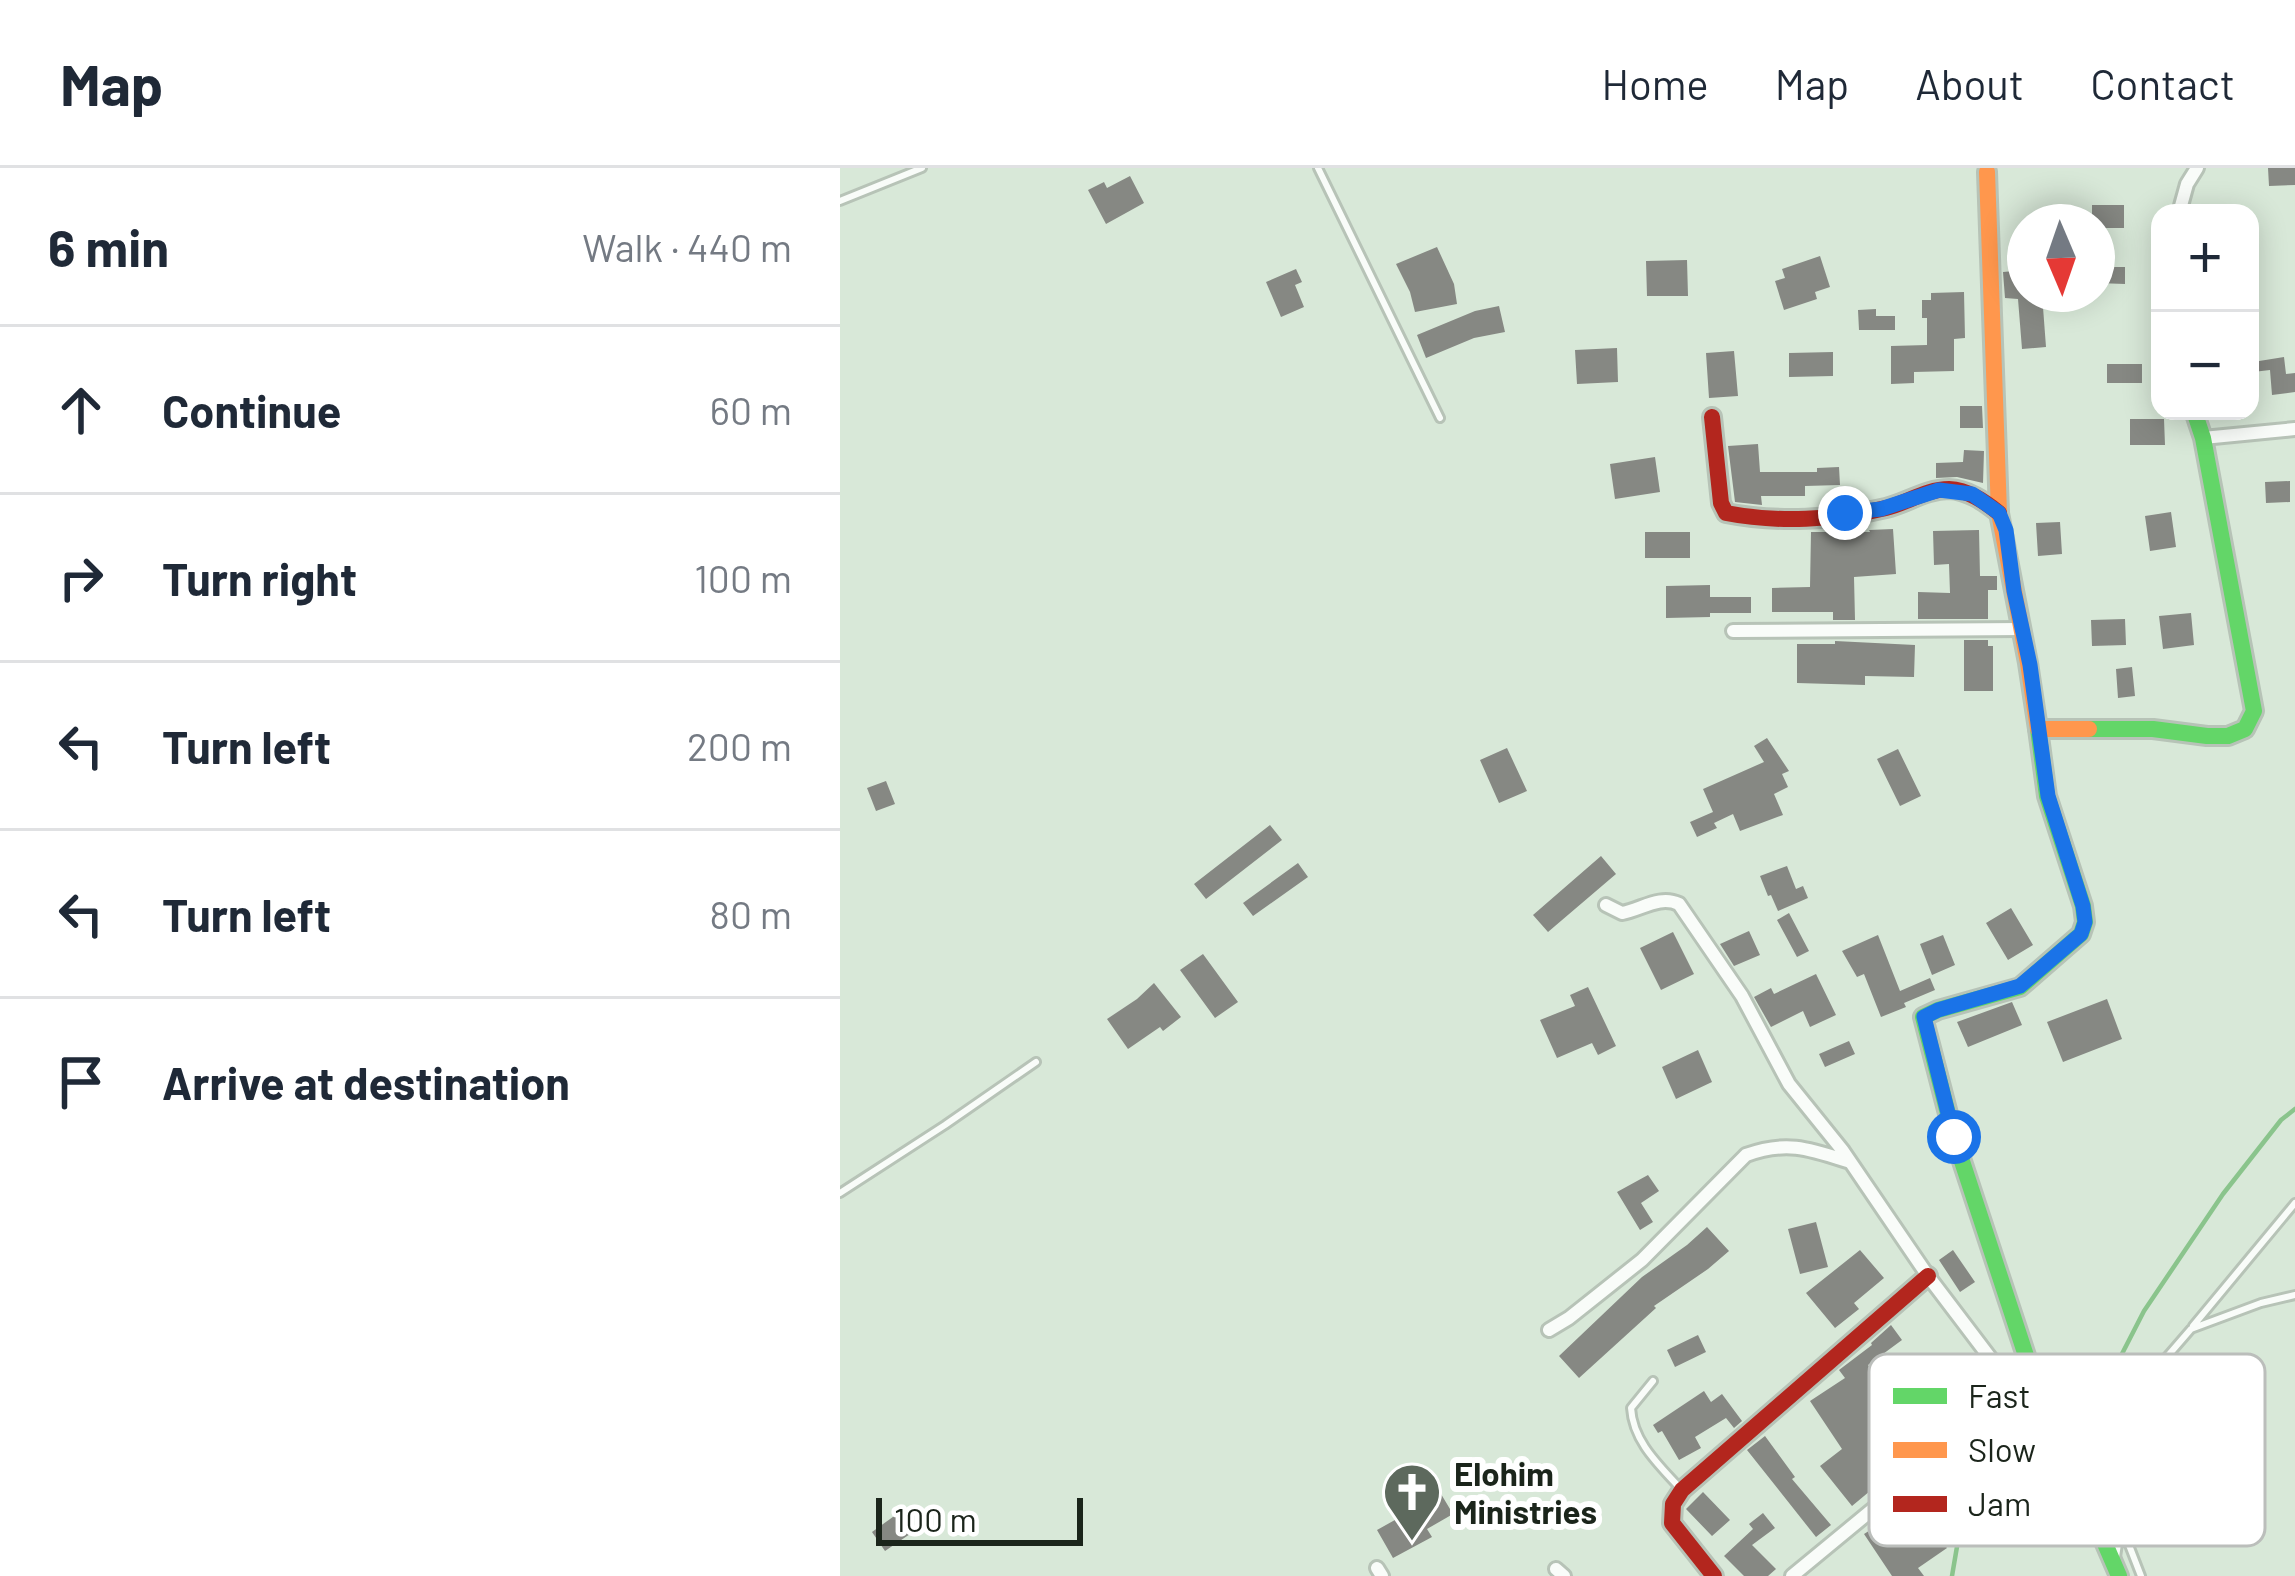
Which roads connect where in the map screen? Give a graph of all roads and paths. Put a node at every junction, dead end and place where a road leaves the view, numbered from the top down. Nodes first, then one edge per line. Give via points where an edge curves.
1 (922, 168) edge
2 (1318, 168) edge
3 (2197, 168) edge
4 (1983, 169) edge
5 (840, 201) edge
6 (2182, 204) edge
7 (1712, 417) dead end
8 (1440, 418) dead end
9 (2197, 420) edge
10 (2295, 429) edge
11 (2203, 438) junction
12 (1999, 513) junction
13 (2022, 629) junction
14 (1733, 631) dead end
15 (2038, 729) junction
16 (1606, 905) dead end
17 (1036, 1062) dead end
18 (1851, 1163) junction
19 (840, 1193) edge
20 (2295, 1203) edge
21 (1928, 1276) junction
22 (2295, 1295) edge
23 (2191, 1329) junction
24 (1550, 1330) dead end
25 (1987, 1354) edge
26 (2025, 1354) edge
27 (2169, 1354) edge
28 (1653, 1381) dead end
29 (1682, 1490) junction
30 (1869, 1512) edge
31 (2129, 1546) edge
32 (1714, 1576) edge
33 (1792, 1576) edge
34 (2141, 1576) edge

1 - 5 lane
2 - 8 lane
3 - 6 street
4 - 12 street
7 - 12 street via 1726,512 1845,513 1939,490 1972,494
9 - 11 street
10 - 11 street
11 - 15 street via 2254,711 2248,727 2209,737
12 - 13 street
13 - 14 street
13 - 15 street
15 - 26 street via 2048,796 2083,906 2081,934 2020,986 1924,1017
16 - 18 street via 1622,913 1658,901 1679,904 1790,1084
17 - 19 lane
18 - 21 street
18 - 24 street via 1786,1146 1746,1155 1642,1260
20 - 23 lane
21 - 25 street
21 - 29 street
22 - 23 lane
23 - 27 lane
28 - 29 lane via 1631,1408 1632,1422
29 - 32 street via 1672,1523
30 - 33 street
31 - 34 lane

